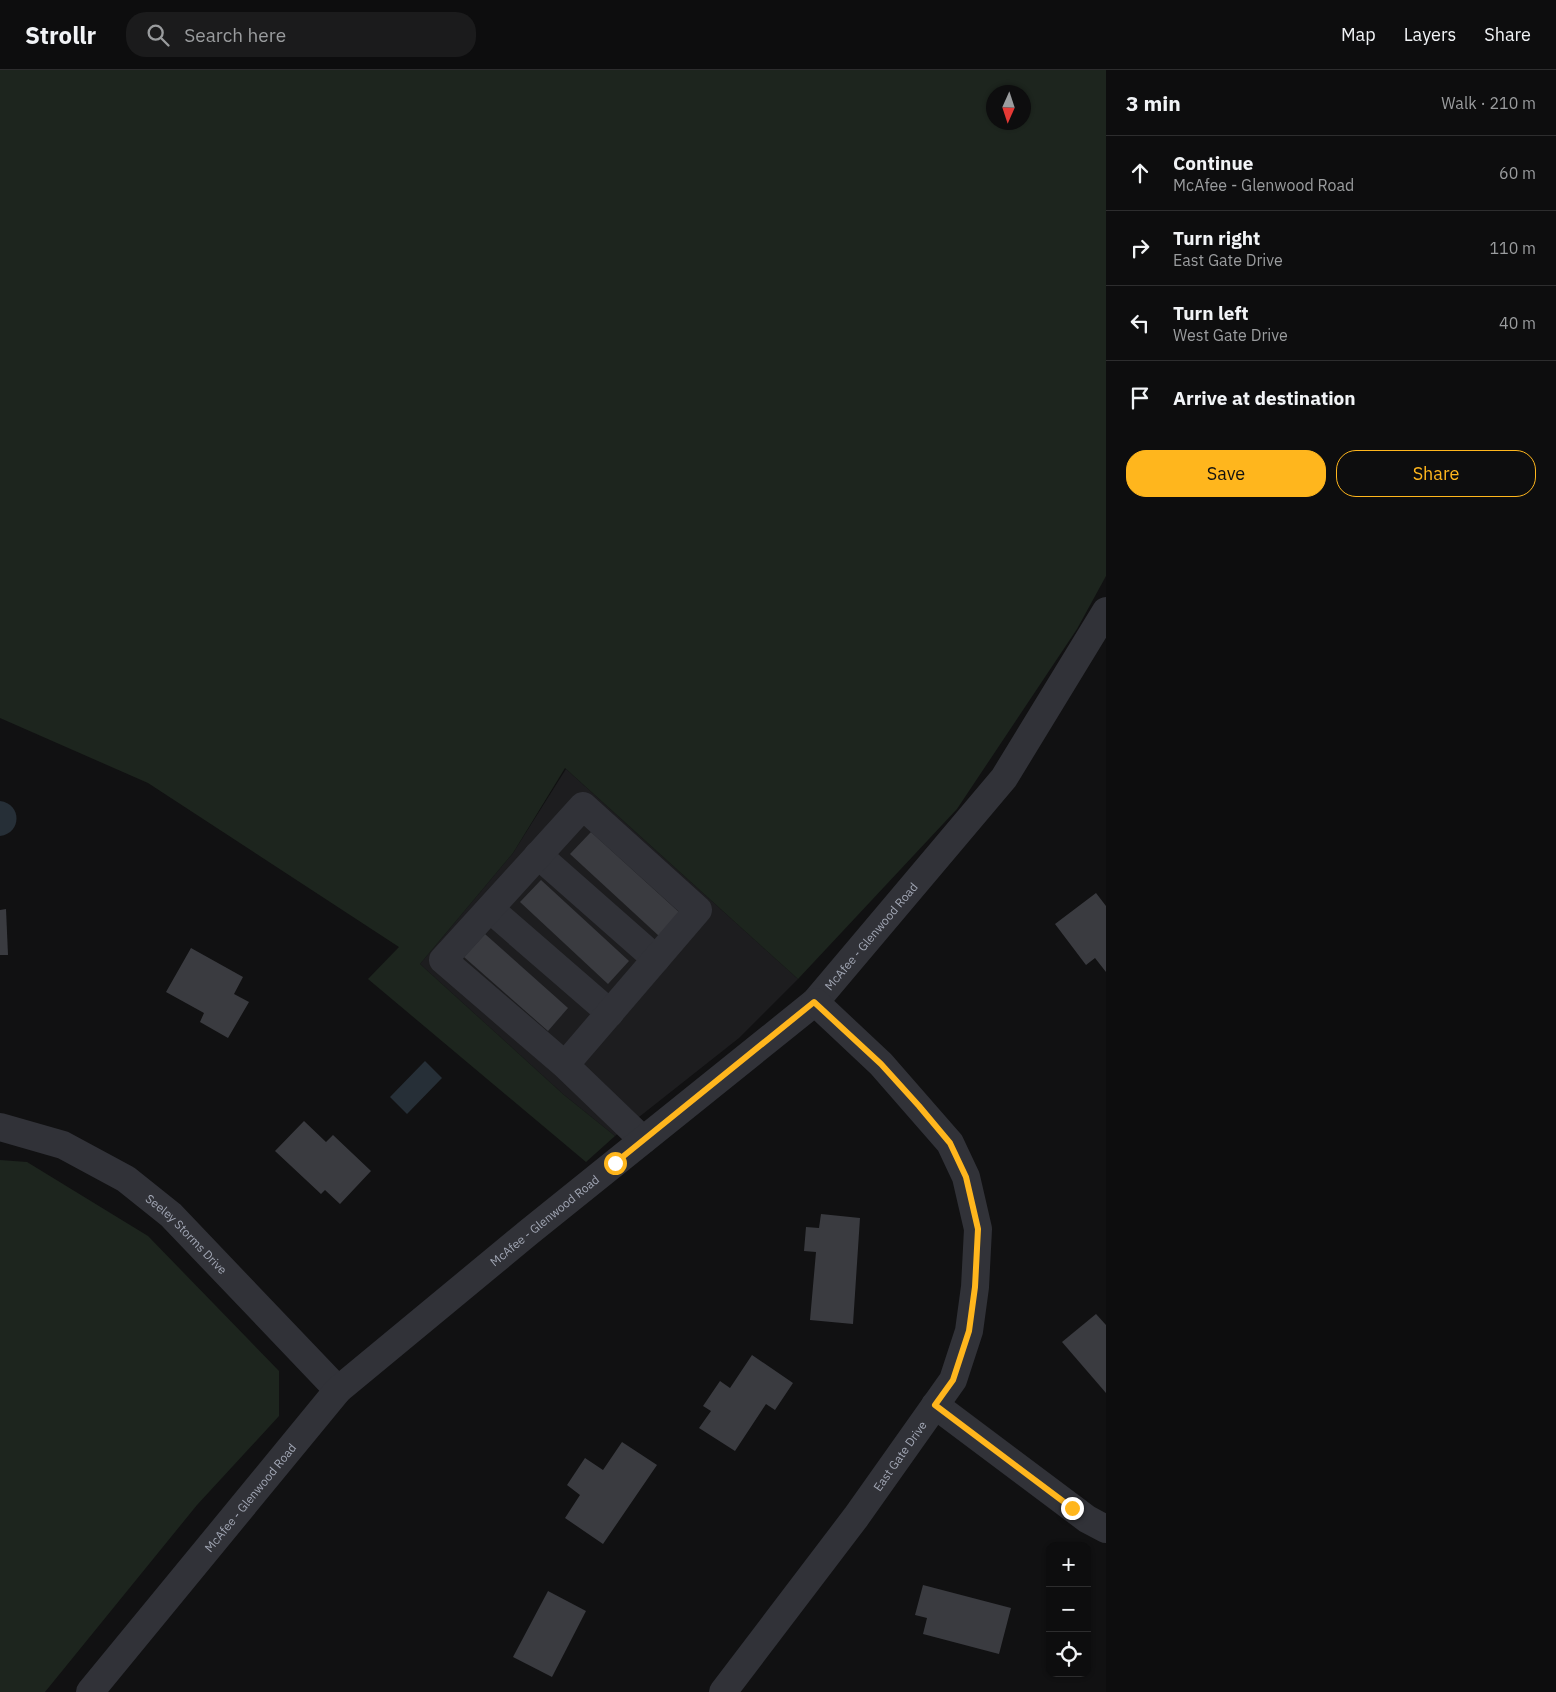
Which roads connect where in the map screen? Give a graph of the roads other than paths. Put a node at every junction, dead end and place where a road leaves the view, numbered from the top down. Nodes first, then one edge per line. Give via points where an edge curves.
1 (1106, 611) edge
2 (538, 855) junction
3 (490, 908) junction
4 (656, 959) junction
5 (814, 1002) junction
6 (610, 1013) junction
7 (564, 1065) junction
8 (0, 1127) edge
9 (644, 1140) junction
10 (338, 1390) junction
11 (935, 1405) junction
12 (1106, 1529) edge
13 (90, 1692) edge
14 (723, 1692) edge

1 - 5 street, McAfee - Glenwood Road via 1004,778
2 - 3 street
2 - 4 street
2 - 4 street via 582,806 698,910
3 - 6 street
3 - 7 street via 443,960
4 - 6 street
5 - 9 street, McAfee - Glenwood Road
5 - 11 street, East Gate Drive via 881,1064 919,1106 950,1143 966,1177 978,1229 975,1287 969,1331 953,1380
6 - 7 street
7 - 9 street
8 - 10 street, Seeley Storms Drive via 63,1145 126,1179 171,1215
9 - 10 street, McAfee - Glenwood Road
10 - 13 street, McAfee - Glenwood Road
11 - 12 street via 1087,1519
11 - 14 street, East Gate Drive via 856,1517

